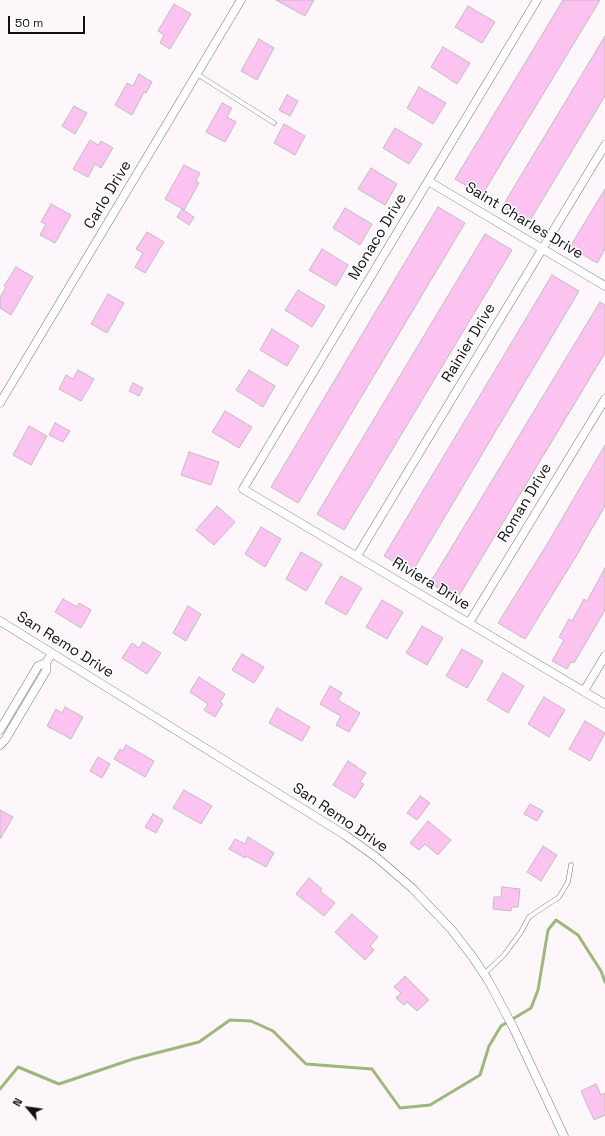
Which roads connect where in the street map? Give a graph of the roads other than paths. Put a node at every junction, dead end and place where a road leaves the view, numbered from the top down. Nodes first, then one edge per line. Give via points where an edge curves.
1 (241, 0) edge
2 (537, 0) edge
3 (196, 74) junction
4 (274, 123) dead end
5 (605, 145) edge
6 (428, 181) junction
7 (543, 249) junction
8 (605, 286) edge
9 (605, 399) edge
10 (0, 403) edge
11 (243, 488) joint
12 (357, 556) junction
13 (0, 621) edge
14 (469, 622) junction
15 (52, 653) junction
16 (605, 656) edge
17 (46, 663) junction
18 (584, 691) junction
19 (605, 704) edge
20 (0, 730) edge
21 (0, 745) edge
22 (571, 865) dead end
23 (484, 974) junction
24 (564, 1136) edge

1 - 3 street, Carlo Drive
2 - 6 street, Monaco Drive
3 - 4 lane
3 - 10 street, Carlo Drive
5 - 7 street, Rainier Drive
6 - 7 street, Saint Charles Drive
6 - 11 street, Monaco Drive
7 - 8 street, Saint Charles Drive
7 - 12 street, Rainier Drive
9 - 14 street, Roman Drive
11 - 12 street, Riviera Drive
12 - 14 street, Riviera Drive
13 - 15 street, San Remo Drive
14 - 18 street, Riviera Drive
15 - 17 street
15 - 23 street, San Remo Drive via 361,846 425,900 451,929
16 - 18 street
17 - 20 street via 38,666
17 - 21 street via 46,671
18 - 19 street, Riviera Drive
22 - 23 lane via 568,882 559,897 529,917 504,955
23 - 24 street, San Remo Drive via 513,1026

